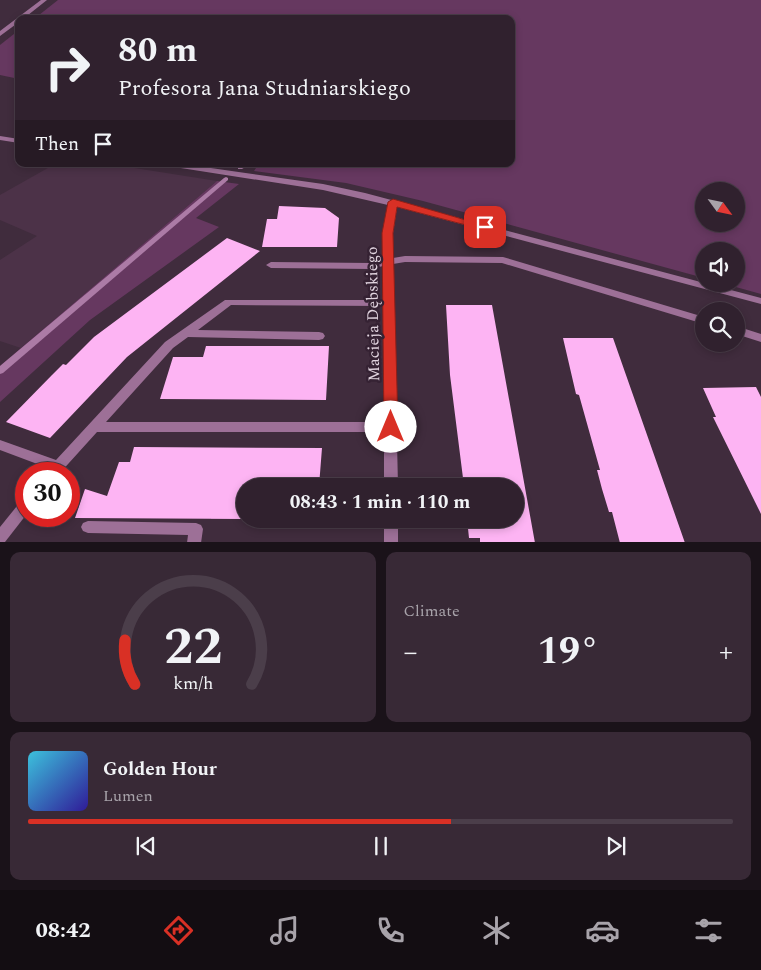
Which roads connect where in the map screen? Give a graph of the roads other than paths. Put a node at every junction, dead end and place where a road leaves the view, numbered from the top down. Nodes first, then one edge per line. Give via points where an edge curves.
1 (44, 0) edge
2 (24, 15) edge
3 (15, 22) edge
4 (0, 34) edge
5 (0, 138) edge
6 (15, 140) edge
7 (188, 167) edge
8 (393, 202) junction
9 (390, 262) junction
10 (271, 265) dead end
11 (761, 301) edge
12 (390, 303) junction
13 (695, 318) edge
14 (185, 333) junction
15 (745, 333) edge
16 (319, 336) dead end
17 (761, 338) edge
18 (94, 427) junction
19 (391, 427) junction
20 (0, 445) edge
21 (37, 462) edge
22 (62, 462) edge
23 (391, 478) edge
24 (15, 519) edge
25 (88, 528) dead end
26 (391, 528) edge
27 (0, 538) edge
28 (194, 542) edge
29 (391, 542) edge

1 - 2 street
3 - 4 street
5 - 6 street
7 - 8 street via 323,187
8 - 9 street, Macieja Dębskiego via 388,233
8 - 11 street
9 - 10 street via 371,266
9 - 12 street, Macieja Dębskiego
9 - 13 street via 406,259 502,260
12 - 14 street via 229,302
12 - 19 street, Macieja Dębskiego
14 - 16 street
14 - 18 street via 169,345
15 - 17 street
18 - 19 street
18 - 22 street
19 - 23 street, Macieja Dębskiego
20 - 21 street
24 - 27 street
25 - 28 street via 196,529
26 - 29 street

